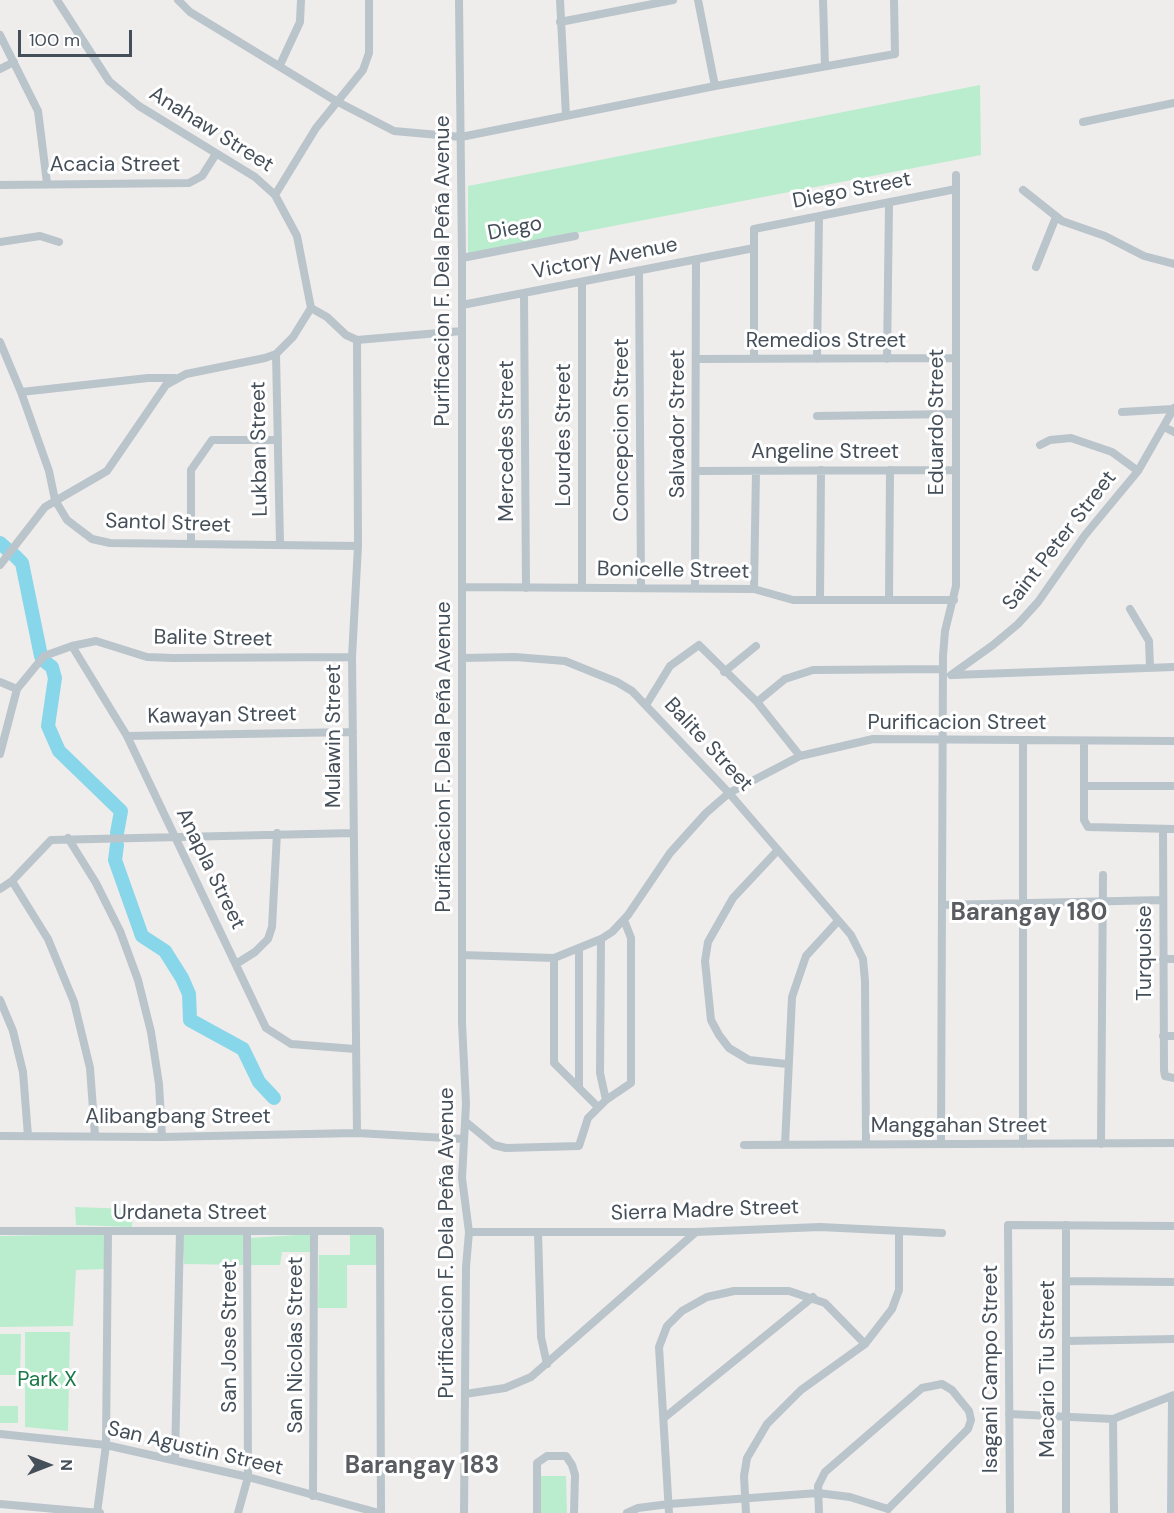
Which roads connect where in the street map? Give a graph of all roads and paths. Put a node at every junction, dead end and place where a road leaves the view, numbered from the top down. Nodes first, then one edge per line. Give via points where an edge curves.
1 (57, 0) edge
2 (178, 0) edge
3 (301, 0) edge
4 (369, 0) edge
5 (459, 0) edge
6 (560, 0) edge
7 (673, 0) edge
8 (698, 0) edge
9 (824, 0) edge
10 (894, 0) edge
11 (560, 22) junction
12 (0, 35) edge
13 (14, 62) junction
14 (280, 65) junction
15 (825, 66) junction
16 (0, 69) edge
17 (715, 86) junction
18 (336, 101) junction
19 (1174, 104) edge
20 (566, 116) junction
21 (1083, 122) dead end
22 (461, 137) junction
23 (216, 153) junction
24 (956, 175) dead end
25 (47, 183) junction
26 (0, 185) edge
27 (956, 189) junction
28 (1023, 190) dead end
29 (275, 195) junction
30 (889, 203) junction
31 (819, 216) junction
32 (1056, 217) junction
33 (575, 236) dead end
34 (0, 242) edge
35 (59, 242) dead end
36 (754, 248) junction
37 (462, 258) junction
38 (696, 260) junction
39 (1174, 264) edge
40 (1036, 267) dead end
41 (639, 271) junction
42 (582, 282) junction
43 (524, 293) junction
44 (462, 305) junction
45 (311, 308) junction
46 (462, 331) junction
47 (357, 340) junction
48 (0, 342) edge
49 (276, 354) junction
50 (887, 358) junction
51 (956, 358) junction
52 (696, 359) junction
53 (754, 359) junction
54 (817, 359) junction
55 (176, 378) junction
56 (21, 392) junction
57 (1174, 409) edge
58 (1122, 412) dead end
59 (955, 414) junction
60 (817, 416) dead end
61 (1164, 427) junction
62 (1174, 432) edge
63 (278, 440) junction
64 (1040, 445) dead end
65 (821, 470) junction
66 (890, 470) junction
67 (955, 470) junction
68 (696, 471) junction
69 (756, 471) junction
70 (1138, 471) junction
71 (55, 500) junction
72 (191, 544) junction
73 (280, 544) junction
74 (357, 546) junction
75 (1, 563) edge
76 (462, 587) junction
77 (526, 588) junction
78 (582, 588) junction
79 (641, 588) junction
80 (696, 588) junction
81 (754, 589) junction
82 (820, 600) junction
83 (889, 600) junction
84 (954, 600) junction
85 (1130, 609) dead end
86 (72, 646) junction
87 (756, 646) dead end
88 (352, 657) junction
89 (462, 658) junction
90 (1150, 667) junction
91 (1174, 667) edge
92 (943, 669) junction
93 (724, 672) junction
94 (947, 677) junction
95 (0, 682) edge
96 (17, 689) junction
97 (757, 702) junction
98 (646, 705) junction
99 (353, 732) junction
100 (127, 736) junction
101 (944, 740) junction
102 (1023, 741) junction
103 (1084, 741) junction
104 (1174, 741) edge
105 (0, 754) edge
106 (801, 756) junction
107 (1084, 786) junction
108 (1174, 786) edge
109 (729, 793) junction
110 (1163, 829) junction
111 (1174, 829) edge
112 (277, 833) junction
113 (353, 833) junction
114 (174, 836) junction
115 (68, 838) junction
116 (778, 850) junction
117 (1103, 875) dead end
118 (12, 881) junction
119 (0, 889) edge
120 (1163, 900) junction
121 (1103, 901) junction
122 (1023, 903) junction
123 (942, 905) junction
124 (624, 920) junction
125 (838, 921) junction
126 (601, 939) junction
127 (579, 949) junction
128 (462, 955) junction
129 (554, 958) junction
130 (1163, 958) junction
131 (1174, 959) edge
132 (236, 964) junction
133 (0, 1000) edge
134 (1162, 1000) junction
135 (1174, 1000) edge
136 (1163, 1036) junction
137 (1174, 1036) edge
138 (355, 1049) junction
139 (786, 1064) junction
140 (1170, 1077) edge
141 (579, 1087) junction
142 (606, 1100) junction
143 (598, 1107) junction
144 (466, 1122) junction
145 (357, 1133) junction
146 (0, 1136) edge
147 (28, 1136) junction
148 (95, 1136) junction
149 (162, 1137) junction
150 (464, 1139) junction
151 (1174, 1143) edge
152 (866, 1144) junction
153 (941, 1144) junction
154 (1023, 1144) junction
155 (1101, 1144) junction
156 (744, 1145) dead end
157 (785, 1145) junction
158 (1066, 1225) junction
159 (1174, 1226) edge
160 (0, 1231) edge
161 (108, 1231) junction
162 (180, 1231) junction
163 (247, 1231) junction
164 (314, 1232) junction
165 (469, 1232) junction
166 (537, 1232) junction
167 (696, 1232) junction
168 (899, 1233) junction
169 (942, 1233) dead end
170 (1066, 1281) junction
171 (1174, 1282) edge
172 (813, 1297) junction
173 (1174, 1339) edge
174 (1066, 1341) junction
175 (865, 1344) junction
176 (547, 1364) junction
177 (465, 1394) junction
178 (1173, 1395) edge
179 (1009, 1414) junction
180 (1066, 1416) junction
181 (664, 1418) junction
182 (1113, 1419) junction
183 (0, 1434) edge
184 (106, 1445) junction
185 (175, 1460) junction
186 (248, 1477) junction
187 (818, 1493) junction
188 (313, 1496) junction
189 (744, 1499) junction
190 (0, 1504) edge
191 (669, 1509) edge
192 (888, 1511) edge
193 (98, 1513) edge
194 (238, 1513) edge
195 (380, 1513) edge
196 (464, 1513) edge
197 (537, 1513) edge
198 (574, 1513) edge
199 (627, 1513) edge
200 (746, 1513) edge
201 (819, 1513) edge
202 (1010, 1513) edge
203 (1066, 1513) edge
204 (1114, 1513) edge
205 (1171, 1513) edge

1 - 23 street, Anahaw Street via 109,81 139,106
2 - 14 street via 190,12
3 - 14 street via 300,22
4 - 18 street via 367,62 358,79
5 - 22 street, Purificacion F. Dela Peña Avenue
6 - 11 street
7 - 11 street
8 - 17 street
9 - 15 street
10 - 15 street via 894,54
11 - 20 street
12 - 13 street
13 - 16 street
13 - 25 street via 38,111
14 - 18 street
15 - 17 street
17 - 20 street
18 - 22 street via 394,131
18 - 29 street
19 - 21 street
20 - 22 street
22 - 37 street, Purificacion F. Dela Peña Avenue
23 - 25 street, Acacia Street via 202,176 189,183
23 - 29 street, Anahaw Street via 255,177
24 - 27 street, Eduardo Street
25 - 26 street, Acacia Street
27 - 30 street, Diego Street
27 - 51 street, Eduardo Street
28 - 32 street
29 - 45 street, Anahaw Street via 297,236
30 - 31 street, Diego Street
30 - 50 street
31 - 36 street, Diego Street via 754,229
31 - 54 street
32 - 39 street via 1144,256
32 - 40 street
33 - 37 street, Diego
34 - 35 street via 40,236
36 - 38 street, Victory Avenue
36 - 53 street
37 - 44 street, Purificacion F. Dela Peña Avenue
38 - 41 street, Victory Avenue
38 - 52 street, Salvador Street
41 - 42 street, Victory Avenue
41 - 79 street, Concepcion Street
42 - 43 street, Victory Avenue
42 - 78 street, Lourdes Street
43 - 44 street, Victory Avenue
43 - 77 street, Mercedes Street
44 - 46 street, Purificacion F. Dela Peña Avenue
45 - 47 street
45 - 49 street via 293,337
46 - 47 street
46 - 76 street, Purificacion F. Dela Peña Avenue
47 - 74 street, Mulawin Street
48 - 56 street, Santol Street
49 - 55 street
49 - 63 street, Lukban Street
50 - 51 street, Remedios Street
50 - 54 street, Remedios Street
51 - 59 street, Eduardo Street
52 - 53 street, Remedios Street
52 - 68 street, Salvador Street
53 - 54 street, Remedios Street
55 - 56 street
55 - 71 street via 158,394 107,471
56 - 71 street, Santol Street
57 - 58 street
57 - 61 street, Saint Peter Street
59 - 60 street
59 - 67 street, Eduardo Street
61 - 62 street
61 - 70 street, Saint Peter Street
63 - 72 street via 212,440 191,470
63 - 73 street, Lukban Street
64 - 70 street via 1071,438 1112,452
65 - 66 street, Angeline Street
65 - 69 street, Angeline Street
65 - 82 street
66 - 67 street, Angeline Street
66 - 83 street
67 - 84 street, Eduardo Street
68 - 69 street, Angeline Street
68 - 80 street, Salvador Street
69 - 81 street
70 - 94 street, Saint Peter Street via 1018,624 970,664
71 - 72 street, Santol Street via 67,520 92,539 110,543
71 - 75 street via 36,516
72 - 73 street, Santol Street
73 - 74 street, Santol Street
74 - 88 street, Mulawin Street
76 - 77 street, Bonicelle Street
76 - 89 street, Purificacion F. Dela Peña Avenue
77 - 78 street, Bonicelle Street
78 - 79 street, Bonicelle Street
79 - 80 street, Bonicelle Street
80 - 81 street, Bonicelle Street
81 - 82 street, Bonicelle Street via 786,599
82 - 83 street, Bonicelle Street
83 - 84 street, Bonicelle Street
84 - 92 street, Eduardo Street via 945,631
85 - 90 street via 1149,641
86 - 88 street, Balite Street via 96,641 147,657
86 - 96 street, Balite Street via 44,656
86 - 100 street, Anapla Street
87 - 93 street
88 - 99 street, Mulawin Street
89 - 98 street, Balite Street via 565,661 632,690
89 - 128 street, Purificacion F. Dela Peña Avenue
90 - 91 street
90 - 94 street
92 - 94 street, Eduardo Street
92 - 97 street via 813,670 785,679
93 - 97 street
93 - 98 street via 699,645 670,666
94 - 101 street, Eduardo Street
95 - 96 street
96 - 105 street, Balite Street
97 - 106 street
98 - 109 street, Balite Street
99 - 100 street, Kawayan Street
99 - 113 street, Mulawin Street
100 - 114 street, Anapla Street
101 - 102 street, Purificacion Street
101 - 106 street, Purificacion Street via 873,739
101 - 123 street, Eduardo Street
102 - 103 street, Purificacion Street
102 - 122 street
103 - 104 street, Purificacion Street
103 - 107 street
106 - 109 street, Purificacion Street
107 - 108 street
107 - 110 street via 1084,820 1088,827
109 - 116 street, Balite Street
109 - 124 street, Purificacion Street via 670,853
110 - 111 street
110 - 120 street, Turquoise
112 - 113 street
112 - 114 street
112 - 132 street via 272,927 255,952
113 - 138 street, Mulawin Street
114 - 115 street
114 - 132 street, Anapla Street
115 - 118 street via 51,840
115 - 149 street via 120,931 138,980 158,1074
116 - 125 street, Balite Street
116 - 139 street via 733,898 708,942 705,962 711,1020 718,1035 729,1048 749,1060
117 - 121 street
118 - 119 street
118 - 148 street via 48,939 74,1002 90,1068
120 - 121 street
120 - 130 street, Turquoise
121 - 122 street
121 - 155 street
122 - 123 street
122 - 154 street
123 - 153 street, Eduardo Street
124 - 126 street, Purificacion Street
124 - 142 street via 631,938 631,1083
125 - 139 street via 806,956 800,971 792,996
125 - 152 street via 858,944 863,959
126 - 127 street, Purificacion Street
126 - 142 street via 600,1073
127 - 129 street, Purificacion Street
127 - 141 street
128 - 129 street, Purificacion Street
128 - 144 street, Purificacion F. Dela Peña Avenue
129 - 141 street via 554,1063
130 - 131 street
130 - 134 street, Turquoise
132 - 138 street, Anapla Street via 267,1028 291,1044
133 - 147 street via 13,1031 22,1072
134 - 135 street
134 - 136 street, Turquoise
136 - 137 street
136 - 140 street, Turquoise
138 - 145 street, Mulawin Street
139 - 157 street
141 - 143 street
142 - 143 street
143 - 144 street via 588,1118 579,1146 506,1148 494,1145
144 - 150 street, Purificacion F. Dela Peña Avenue
145 - 149 street, Alibangbang Street
145 - 150 street, Alibangbang Street
146 - 147 street, Alibangbang Street
147 - 148 street, Alibangbang Street
148 - 149 street, Alibangbang Street
150 - 165 street, Purificacion F. Dela Peña Avenue via 462,1178
151 - 155 street, Manggahan Street
152 - 153 street, Manggahan Street
152 - 157 street, Manggahan Street
153 - 154 street, Manggahan Street
154 - 155 street, Manggahan Street
156 - 157 street, Manggahan Street
158 - 159 street
158 - 170 street, Macario Tiu Street
158 - 179 street, Isagani Campo Street via 1008,1225
160 - 161 street, Urdaneta Street
161 - 162 street, Urdaneta Street
161 - 184 street
162 - 163 street, Urdaneta Street
162 - 185 street
163 - 164 street, Urdaneta Street
163 - 186 street, San Jose Street
164 - 188 street, San Nicolas Street
164 - 195 street, Urdaneta Street via 380,1232
165 - 166 street, Sierra Madre Street
165 - 177 street, Purificacion F. Dela Peña Avenue
166 - 167 street, Sierra Madre Street
166 - 176 street via 541,1336
167 - 168 street, Sierra Madre Street via 820,1227
167 - 176 street
168 - 169 street, Sierra Madre Street
168 - 175 street via 899,1290 892,1309
170 - 171 street
170 - 174 street, Macario Tiu Street
172 - 175 street via 841,1316
172 - 181 street
172 - 181 street via 789,1291 734,1291 707,1297 682,1311 667,1326 659,1347
173 - 174 street
174 - 180 street, Macario Tiu Street
175 - 189 street via 801,1390 768,1424 747,1458
176 - 177 street via 518,1384
177 - 196 street, Purificacion F. Dela Peña Avenue
178 - 182 street
178 - 205 street
179 - 180 street
179 - 202 street, Isagani Campo Street
180 - 182 street
180 - 203 street, Macario Tiu Street
181 - 191 street
182 - 204 street
183 - 184 street, San Agustin Street
184 - 185 street, San Agustin Street
184 - 193 street
185 - 186 street, San Agustin Street
186 - 188 street, San Agustin Street
186 - 194 street, San Jose Street
187 - 189 street
187 - 192 street via 850,1497
187 - 192 street via 825,1472 922,1388 942,1384 969,1411 968,1429
187 - 201 street
188 - 195 street, San Agustin Street
189 - 191 street
189 - 200 street
190 - 193 street
191 - 199 street via 638,1508
197 - 198 street via 537,1463 547,1456 566,1456 574,1475

